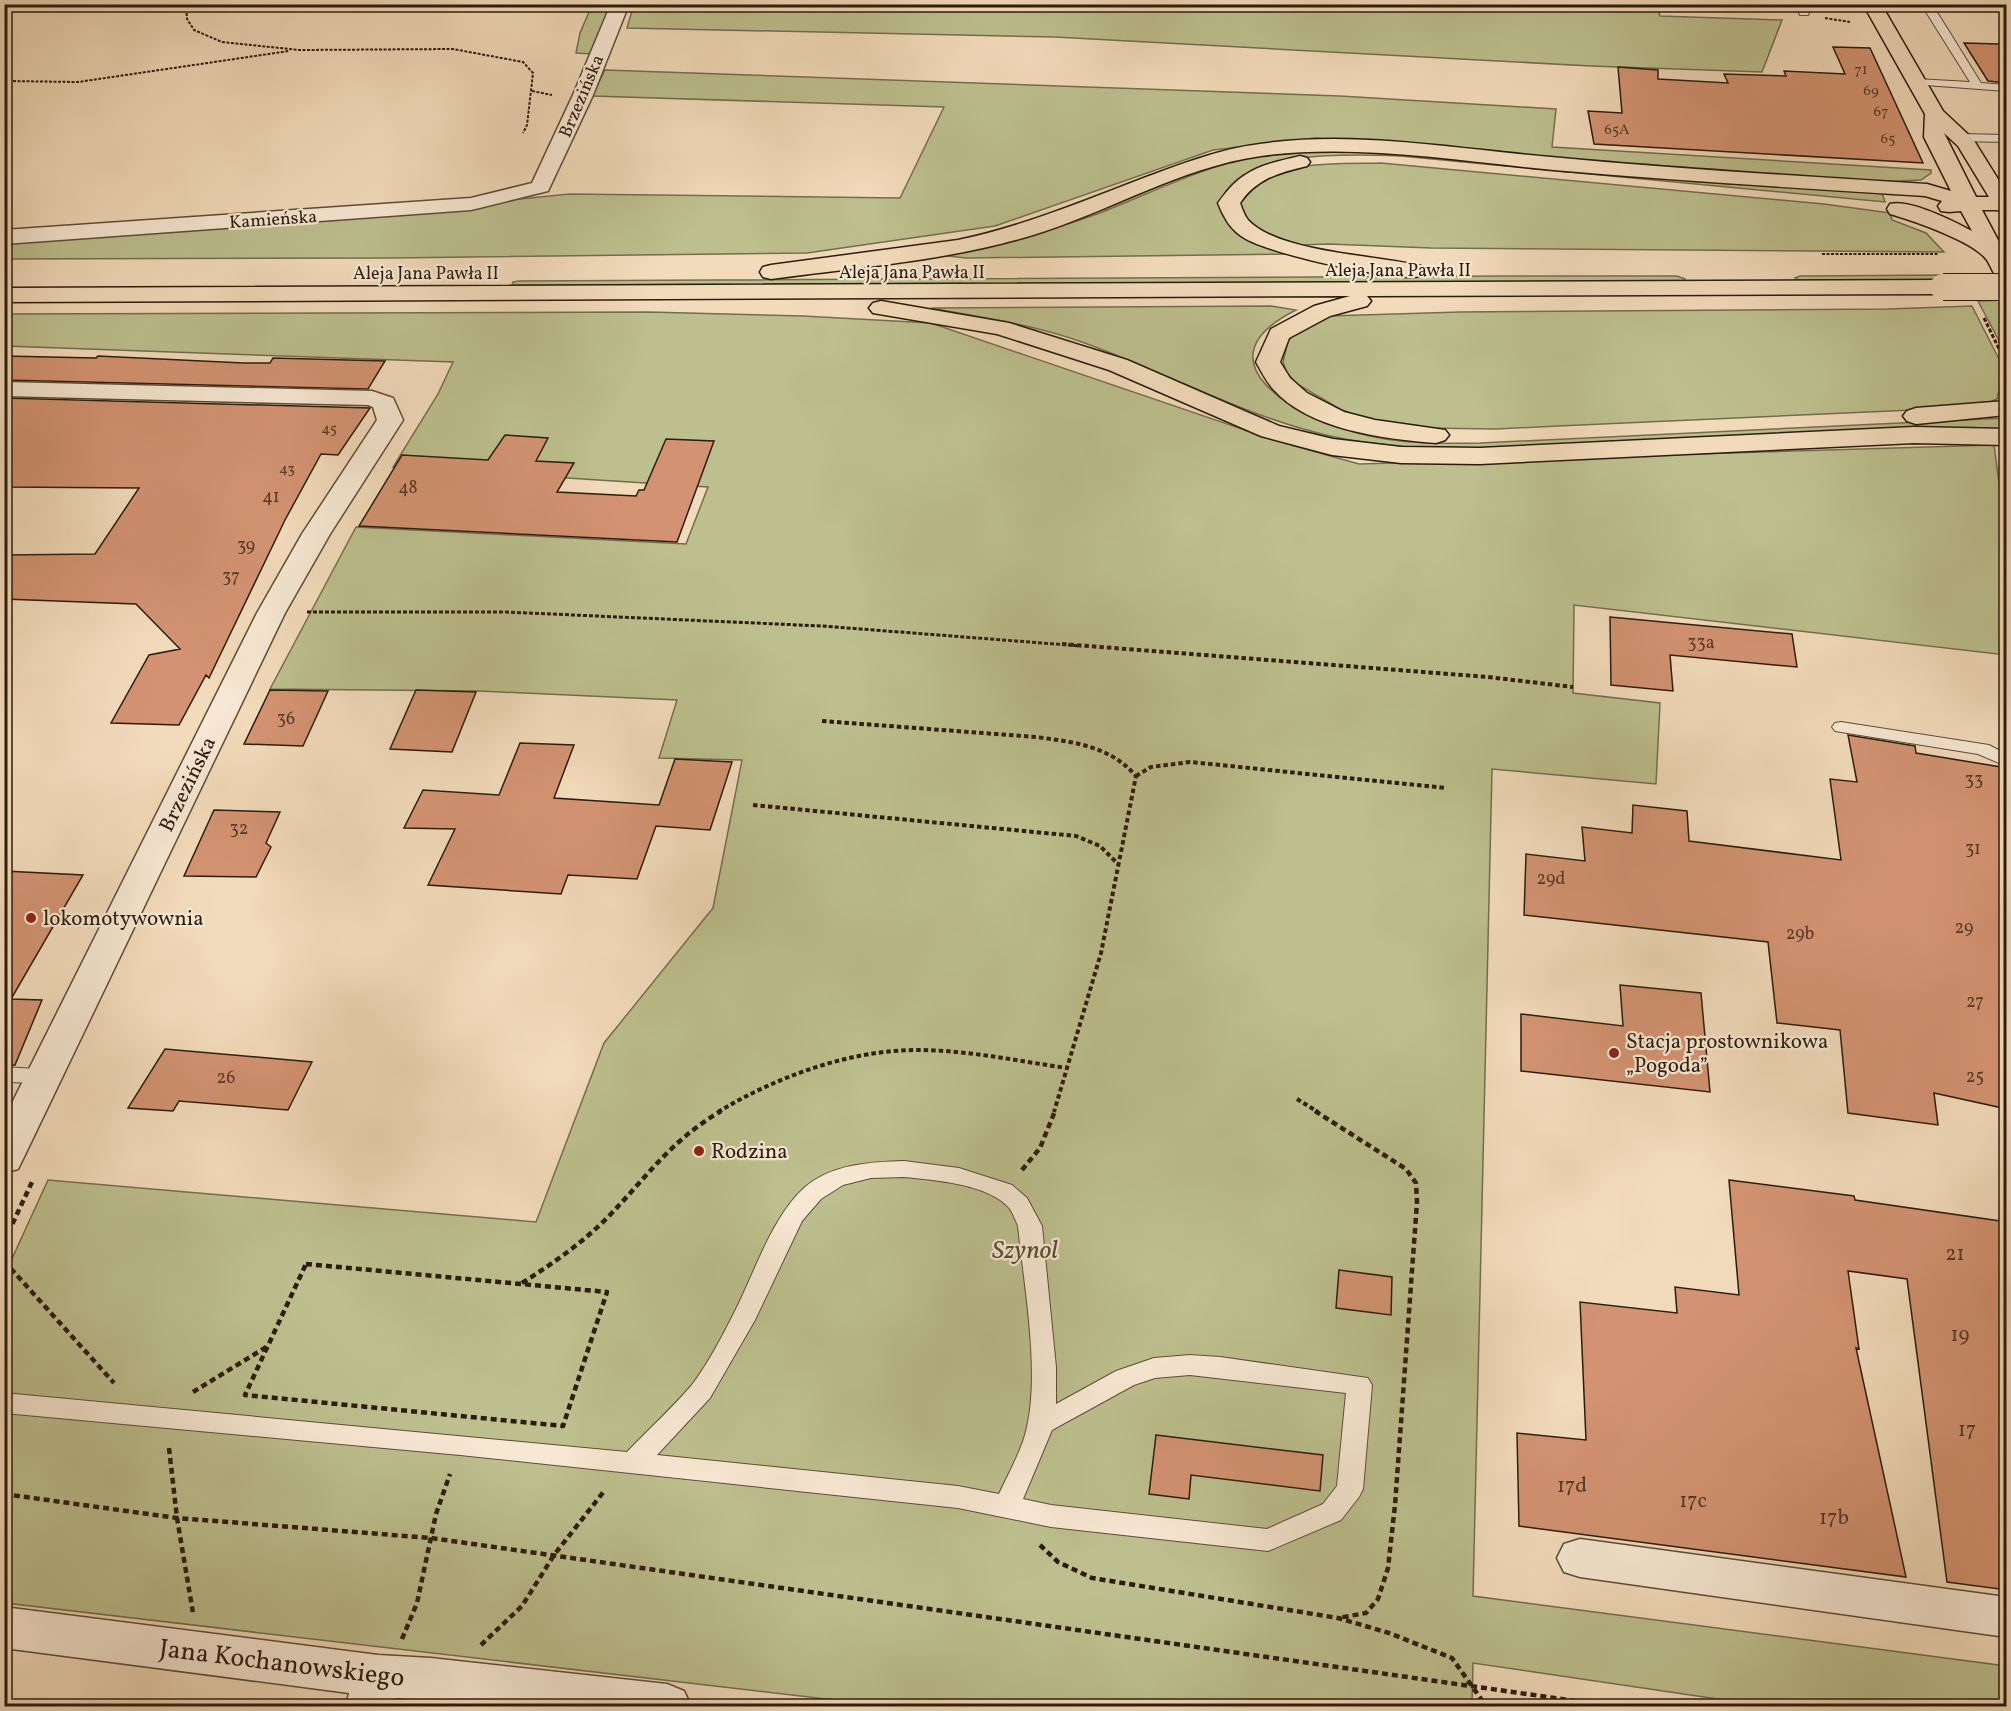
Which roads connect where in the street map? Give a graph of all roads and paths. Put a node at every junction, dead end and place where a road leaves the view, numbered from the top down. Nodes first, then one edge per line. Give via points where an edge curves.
1 (186, 4) edge
2 (620, 4) edge
3 (1872, 4) edge
4 (1926, 4) edge
5 (1802, 9) edge
6 (1857, 23) dead end
7 (299, 50) junction
8 (4, 81) edge
9 (1916, 82) junction
10 (1977, 85) junction
11 (2007, 88) edge
12 (1935, 114) junction
13 (523, 133) dead end
14 (1961, 138) junction
15 (2007, 139) edge
16 (541, 187) joint
17 (1970, 203) junction
18 (2005, 206) edge
19 (1898, 209) junction
20 (4, 237) edge
21 (1822, 254) dead end
22 (1946, 254) dead end
23 (1994, 254) junction
24 (4, 274) edge
25 (2007, 276) edge
26 (1418, 280) junction
27 (770, 282) junction
28 (2007, 287) edge
29 (4, 295) edge
30 (4, 389) edge
31 (2007, 408) edge
32 (2007, 437) edge
33 (271, 613) junction
34 (1573, 687) dead end
35 (822, 721) dead end
36 (1841, 727) dead end
37 (2007, 760) edge
38 (1136, 776) junction
39 (1446, 788) dead end
40 (753, 805) dead end
41 (1119, 864) junction
42 (1067, 1068) junction
43 (4, 1074) edge
44 (45, 1075) junction
45 (1297, 1099) dead end
46 (4, 1159) edge
47 (1004, 1191) junction
48 (520, 1284) junction
49 (268, 1346) junction
50 (4, 1403) edge
51 (154, 1416) junction
52 (1041, 1424) junction
53 (460, 1445) junction
54 (633, 1463) junction
55 (4, 1494) edge
56 (1006, 1507) junction
57 (431, 1538) junction
58 (554, 1555) junction
59 (1580, 1558) dead end
60 (2007, 1617) edge
61 (1338, 1618) junction
62 (4, 1627) edge
63 (431, 1679) junction
64 (1471, 1686) junction
65 (374, 1691) edge
66 (667, 1707) edge
67 (1486, 1707) edge
68 (1611, 1707) edge

1 - 7 path via 187,19 194,30 207,37
2 - 16 street, Brzezińska
3 - 9 main road
4 - 10 lane
5 - 6 path
7 - 8 path via 224,58 96,80
7 - 13 path via 453,49 523,62 533,73
9 - 10 lane
9 - 12 main road
10 - 11 lane
12 - 14 main road
12 - 17 main road via 1934,137
14 - 15 lane
14 - 18 main road
16 - 20 street, Kamieńska via 471,204
17 - 18 main road
17 - 19 main road
17 - 23 main road
17 - 27 main road via 1927,190 1645,172 1310,144 1257,150 1197,165 991,240
19 - 23 main road via 1941,222
19 - 26 main road via 1367,157 1313,159 1266,170 1240,184 1229,203 1240,225 1269,241
21 - 22 path
23 - 25 main road
24 - 27 main road, Aleja Jana Pawła II
26 - 27 main road, Aleja Jana Pawła II
26 - 28 main road, Aleja Jana Pawła II, bridge via 1819,288
26 - 31 main road via 1375,298 1322,310 1279,334 1268,362 1282,385 1310,405 1350,422 1400,433 1457,436 1900,418
27 - 29 main road, Aleja Jana Pawła II
27 - 32 main road via 1001,328 1118,364 1270,431 1332,447 1401,455 1480,456 1914,435
30 - 33 street, Brzezińska via 372,398 384,403 390,420 316,534
33 - 34 path via 506,612 822,626 1488,677
33 - 44 street, Brzezińska
35 - 38 path via 1070,742 1100,750 1123,762
36 - 37 lane via 1983,749
38 - 39 path via 1151,767 1190,762
38 - 41 path
40 - 41 path via 1076,836 1094,840
41 - 42 path via 1101,953
42 - 47 path via 1040,1148
42 - 48 path via 948,1052 896,1051 853,1058 786,1080 717,1112 681,1137 609,1217 570,1252
43 - 44 lane
44 - 46 street, Brzezińska
45 - 61 path via 1406,1169 1416,1183 1388,1568 1378,1599 1366,1613
47 - 52 lane via 1019,1204 1030,1226 1044,1367
47 - 54 lane via 951,1174 904,1169 871,1170 836,1178 813,1192 793,1216 743,1320 701,1391
48 - 49 path via 306,1264
48 - 49 path via 607,1292 563,1426 245,1395
49 - 51 path
50 - 51 lane
51 - 53 lane
52 - 56 lane
52 - 56 lane via 1125,1378 1154,1368 1220,1367 1359,1385 1350,1489 1332,1512 1268,1540 1051,1516
53 - 54 lane
53 - 57 path
54 - 56 lane via 958,1497
54 - 58 path via 606,1489
55 - 57 path via 177,1518
56 - 61 path via 1058,1562 1092,1578
57 - 58 path
57 - 65 path via 417,1603
58 - 63 path via 522,1606 479,1647
58 - 64 path
59 - 60 street
61 - 64 path via 1452,1658
62 - 65 street, Jana Kochanowskiego
63 - 65 street, Jana Kochanowskiego
63 - 66 street, Jana Kochanowskiego
64 - 67 path
64 - 68 path

